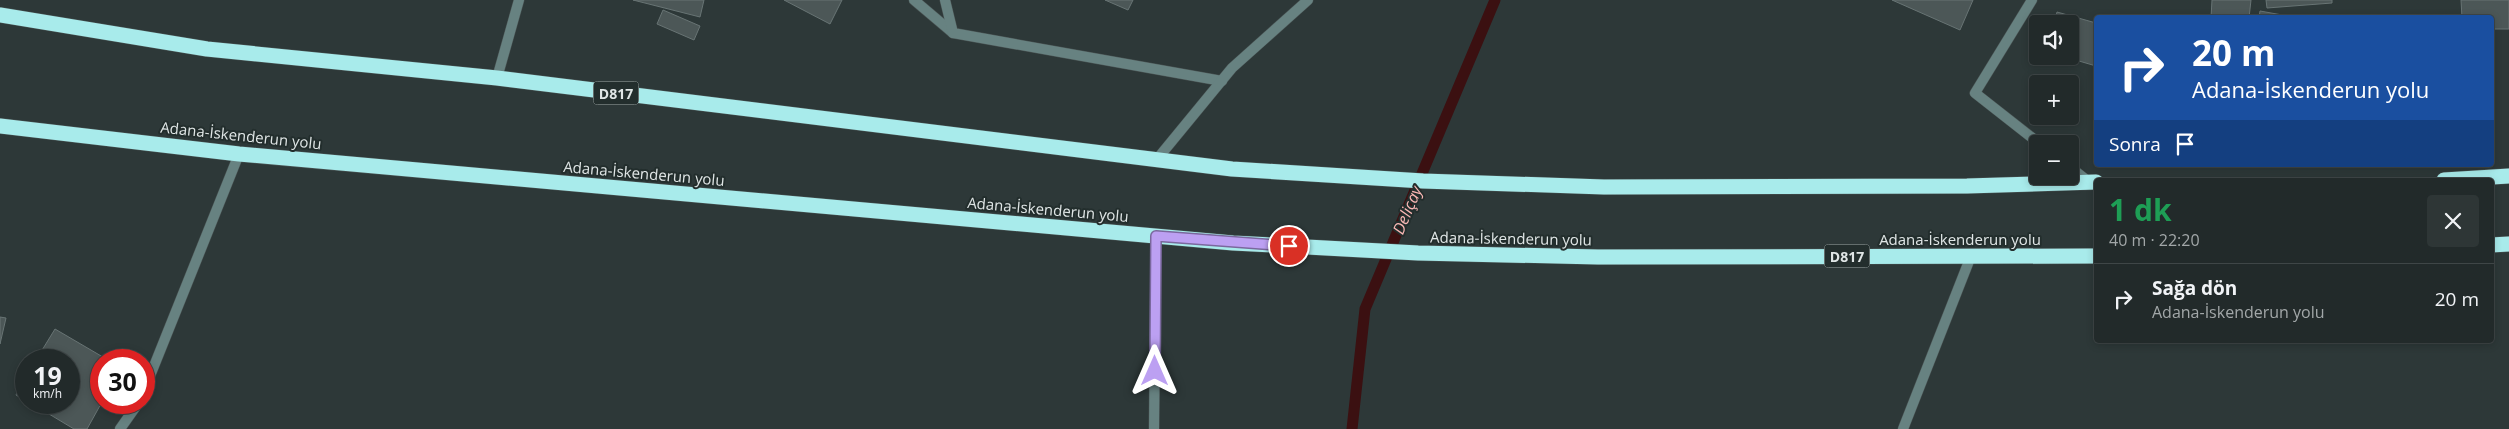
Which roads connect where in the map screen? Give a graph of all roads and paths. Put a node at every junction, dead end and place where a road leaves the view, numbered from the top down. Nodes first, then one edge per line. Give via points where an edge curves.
1 (519, 0) edge
2 (914, 0) edge
3 (945, 0) edge
4 (1308, 0) edge
5 (2032, 0) edge
6 (0, 15) edge
7 (953, 34) junction
8 (496, 78) junction
9 (1222, 81) junction
10 (0, 126) edge
11 (2029, 135) edge
12 (239, 154) junction
13 (1158, 158) junction
14 (2079, 173) edge
15 (2509, 176) edge
16 (2476, 178) edge
17 (2093, 182) edge
18 (1156, 236) junction
19 (2509, 244) edge
20 (2494, 245) edge
21 (1971, 256) junction
22 (2094, 256) edge
23 (155, 364) edge
24 (131, 414) edge
25 (120, 429) edge
26 (1154, 429) edge
27 (1904, 429) edge

1 - 8 street
2 - 7 street
3 - 7 street
4 - 9 street via 1232,68
5 - 11 street via 1975,93
6 - 8 highway, D817 via 207,49
7 - 9 street
8 - 13 highway, D817
9 - 13 street
10 - 12 highway, Adana-İskenderun yolu / D817
12 - 18 highway, Adana-İskenderun yolu / D817
12 - 23 street
13 - 17 highway, D817 via 1232,169 1423,181 1604,187 1966,186
14 - 17 street
15 - 16 highway
18 - 21 highway, Adana-İskenderun yolu / D817 via 1418,253 1598,257
18 - 26 street
19 - 20 highway
21 - 22 highway, Adana-İskenderun yolu / D817
21 - 27 street
24 - 25 street

